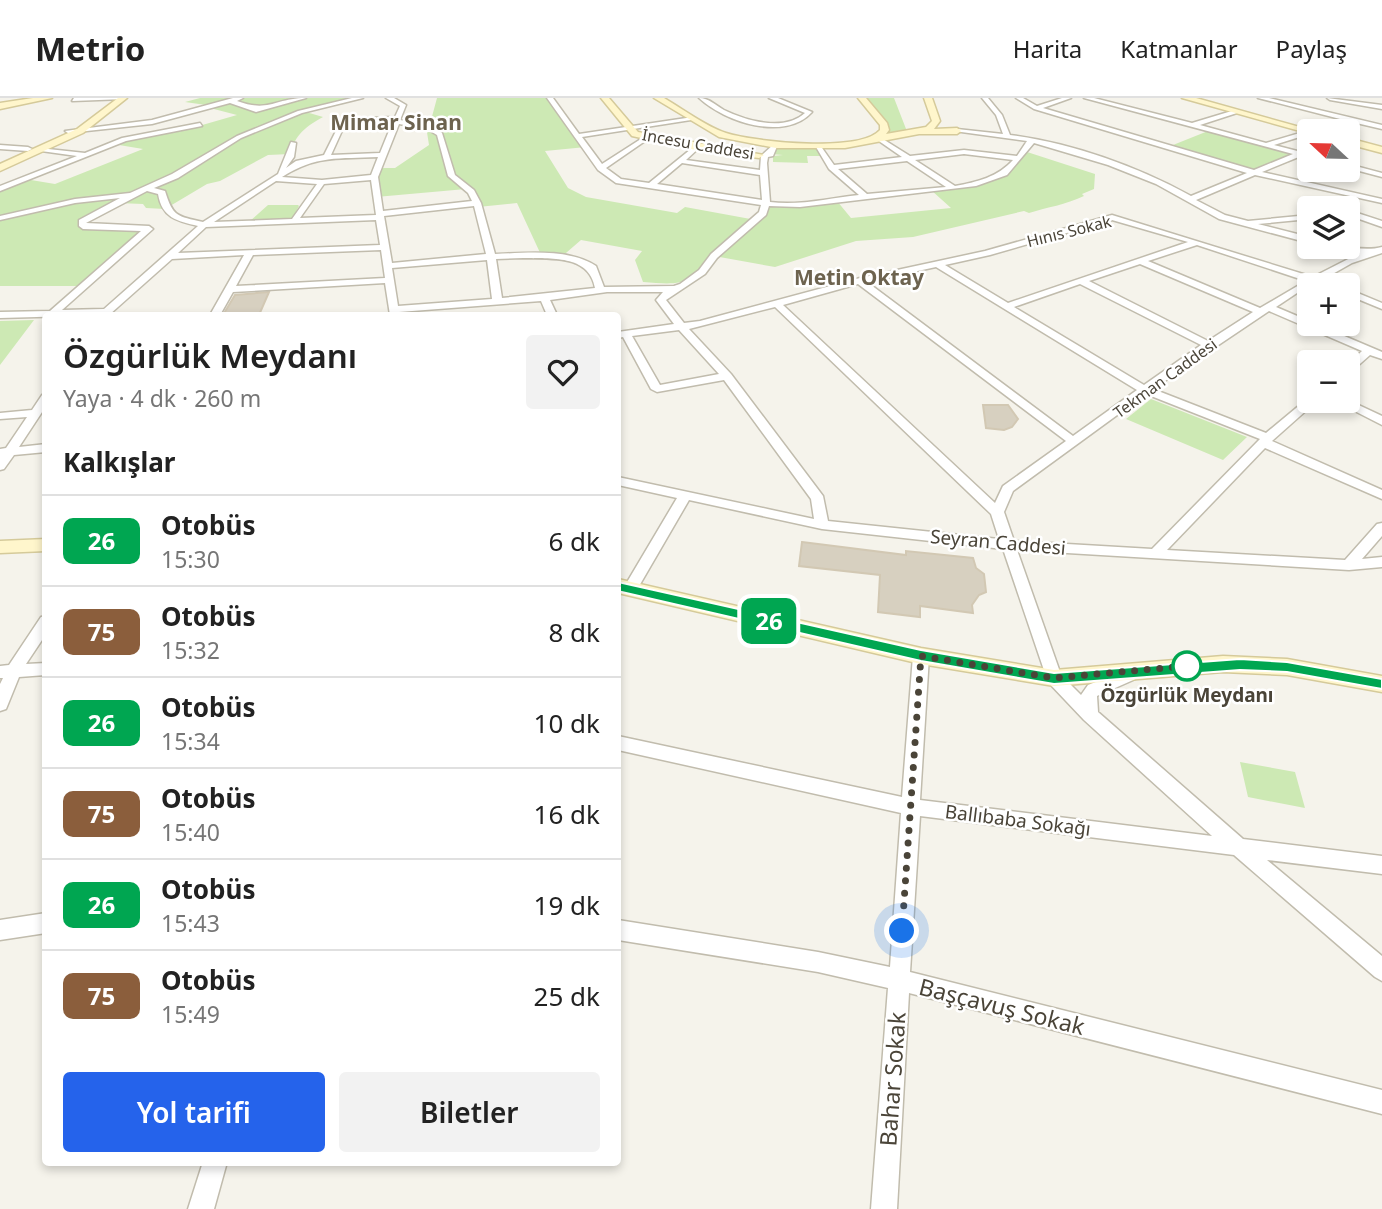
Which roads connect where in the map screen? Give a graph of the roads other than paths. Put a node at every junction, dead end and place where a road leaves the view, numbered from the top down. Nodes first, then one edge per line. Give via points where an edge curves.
1 (48, 98) edge
2 (240, 98) edge
3 (303, 98) edge
4 (360, 98) edge
5 (389, 98) edge
6 (550, 98) edge
7 (605, 98) edge
8 (658, 98) edge
9 (702, 98) edge
10 (772, 98) edge
11 (862, 98) edge
12 (928, 98) edge
13 (985, 98) edge
14 (1019, 98) edge
15 (1068, 98) edge
16 (1087, 98) edge
17 (1185, 98) edge
18 (1261, 98) edge
19 (1330, 98) edge
20 (118, 99) edge
21 (74, 100) dead end
22 (230, 101) junction
23 (29, 102) junction
24 (0, 106) edge
25 (1382, 107) edge
26 (1036, 108) junction
27 (1235, 112) junction
28 (691, 118) junction
29 (0, 119) edge
30 (1353, 119) edge
31 (398, 121) junction
32 (1360, 121) edge
33 (935, 124) junction
34 (200, 125) dead end
35 (1191, 126) junction
36 (1382, 127) edge
37 (629, 129) junction
38 (1297, 129) edge
39 (68, 131) junction
40 (80, 131) junction
41 (957, 131) junction
42 (1208, 131) junction
43 (922, 132) junction
44 (1198, 135) dead end
45 (577, 136) junction
46 (1007, 136) junction
47 (1297, 136) edge
48 (646, 138) junction
49 (878, 138) junction
50 (1032, 140) junction
51 (293, 143) dead end
52 (1178, 143) dead end
53 (1360, 144) edge
54 (776, 145) junction
55 (1267, 145) junction
56 (0, 147) edge
57 (820, 147) junction
58 (1168, 147) junction
59 (696, 148) junction
60 (28, 149) junction
61 (41, 149) junction
62 (1382, 150) edge
63 (1098, 152) dead end
64 (1297, 153) edge
65 (86, 155) junction
66 (383, 155) junction
67 (1297, 155) edge
68 (765, 156) junction
69 (1086, 156) junction
70 (327, 157) junction
71 (912, 158) junction
72 (1018, 158) junction
73 (680, 161) junction
74 (0, 162) edge
75 (832, 167) junction
76 (0, 168) edge
77 (601, 168) junction
78 (1360, 169) edge
79 (763, 173) junction
80 (1255, 173) junction
81 (1382, 175) edge
82 (374, 177) junction
83 (273, 179) junction
84 (322, 182) junction
85 (650, 186) junction
86 (953, 188) junction
87 (0, 189) edge
88 (147, 189) junction
89 (130, 196) junction
90 (865, 196) junction
91 (1191, 199) junction
92 (477, 203) junction
93 (767, 203) junction
94 (1382, 203) edge
95 (1360, 208) edge
96 (380, 216) junction
97 (1360, 216) edge
98 (0, 218) edge
99 (1297, 219) edge
100 (294, 221) junction
101 (1235, 222) junction
102 (1382, 224) edge
103 (204, 225) junction
104 (1297, 237) edge
105 (1197, 242) junction
106 (384, 247) junction
107 (1360, 250) edge
108 (1382, 250) edge
109 (1369, 252) junction
110 (249, 254) junction
111 (168, 256) junction
112 (491, 256) junction
113 (1382, 256) edge
114 (1140, 261) junction
115 (937, 264) junction
116 (388, 266) junction
117 (1328, 273) edge
118 (1297, 274) edge
119 (390, 280) junction
120 (860, 281) junction
121 (1081, 281) junction
122 (229, 289) junction
123 (673, 289) junction
124 (600, 290) junction
125 (1297, 290) edge
126 (1360, 297) edge
127 (544, 298) junction
128 (497, 300) junction
129 (775, 302) junction
130 (1007, 306) junction
131 (1382, 306) edge
132 (1264, 309) junction
133 (449, 310) edge
134 (54, 312) edge
135 (106, 312) edge
136 (217, 312) edge
137 (395, 312) edge
138 (551, 312) edge
139 (42, 313) edge
140 (0, 315) edge
141 (680, 326) junction
142 (622, 334) edge
143 (1209, 345) junction
144 (1369, 350) junction
145 (1382, 356) edge
146 (1360, 358) edge
147 (727, 376) junction
148 (1145, 390) junction
149 (42, 403) edge
150 (1360, 410) edge
151 (35, 413) junction
152 (1297, 413) edge
153 (0, 416) edge
154 (1382, 421) edge
155 (1265, 440) junction
156 (1074, 442) junction
157 (42, 448) edge
158 (4, 452) edge
159 (0, 466) edge
160 (621, 482) edge
161 (1382, 495) edge
162 (684, 497) junction
163 (997, 512) junction
164 (822, 525) junction
165 (1382, 527) edge
166 (42, 545) edge
167 (1010, 545) junction
168 (0, 547) edge
169 (1156, 552) junction
170 (1382, 562) edge
171 (1349, 565) junction
172 (624, 588) edge
173 (42, 626) edge
174 (921, 656) junction
175 (42, 669) edge
176 (1140, 670) junction
177 (7, 671) edge
178 (1054, 678) junction
179 (1380, 683) edge
180 (0, 704) edge
181 (1090, 715) junction
182 (621, 744) edge
183 (910, 807) junction
184 (1238, 847) junction
185 (1382, 865) edge
186 (42, 924) edge
187 (0, 930) edge
188 (621, 930) edge
189 (1382, 970) edge
190 (899, 980) junction
191 (1382, 1102) edge
192 (214, 1166) edge
193 (201, 1209) edge
194 (884, 1209) edge

1 - 23 main road
2 - 22 street
3 - 22 street via 256,110
4 - 88 street via 258,128
5 - 31 street via 403,104
6 - 45 street
7 - 37 main road, İncesu Caddesi
8 - 28 main road
9 - 10 street via 741,121 758,124 795,122 809,112
11 - 49 main road via 884,125
12 - 33 main road
13 - 46 street via 1003,121
14 - 26 street
15 - 26 street
16 - 35 street
17 - 27 main road
18 - 30 street
19 - 25 street
20 - 21 street
20 - 39 main road
20 - 40 main road
22 - 40 street via 152,122
23 - 24 main road
23 - 29 main road
26 - 58 street
27 - 35 street
27 - 38 main road
28 - 37 street
28 - 54 main road via 722,135
31 - 66 street
31 - 70 street via 344,120
31 - 92 street via 426,126 440,134 452,176
32 - 36 street
33 - 41 main road
33 - 43 main road
34 - 65 street via 129,138
35 - 42 street
37 - 45 street
37 - 48 main road, İncesu Caddesi
39 - 40 street
39 - 60 main road
40 - 61 main road
41 - 43 main road
41 - 46 street
42 - 44 street
42 - 55 street
43 - 49 main road
45 - 77 street
46 - 50 street
47 - 55 street
48 - 59 main road, İncesu Caddesi
48 - 77 street
49 - 57 main road
49 - 71 street
50 - 69 street
50 - 72 street
51 - 83 street via 284,169
52 - 58 street
53 - 62 main road
54 - 57 main road
54 - 68 street
55 - 64 street
56 - 60 street
57 - 75 street
58 - 80 street
59 - 68 main road, İncesu Caddesi
59 - 73 street
60 - 74 main road
61 - 65 street
61 - 76 main road
63 - 69 street
65 - 87 street
66 - 70 street
66 - 82 street
67 - 80 street
68 - 79 street
69 - 91 street via 1144,175
70 - 83 street via 299,163
71 - 72 street via 964,152
71 - 75 street
71 - 86 street
72 - 86 street via 992,180
73 - 79 street
73 - 85 street
75 - 90 street
77 - 85 street via 619,181
78 - 81 street
79 - 93 street
80 - 91 street
80 - 94 street
82 - 84 street
82 - 96 street
83 - 84 street
83 - 103 street
84 - 100 street
85 - 93 street
86 - 90 street
88 - 89 street
88 - 103 street via 162,193 164,206 173,217
89 - 98 street via 75,201
89 - 134 street via 82,225 148,230
90 - 93 street via 800,205
91 - 101 street
92 - 96 street
92 - 112 street
93 - 123 street via 763,213 702,272
94 - 95 street
96 - 100 street
96 - 106 street
97 - 102 street
99 - 101 street
100 - 103 street
101 - 104 street
103 - 111 street
105 - 114 street
105 - 115 street, Hınıs Sokak via 1112,217
105 - 118 street, Hınıs Sokak
106 - 110 street
106 - 116 street
107 - 109 street
108 - 109 street, Tekman Caddesi
109 - 113 street
109 - 117 street, Tekman Caddesi
110 - 111 street
110 - 122 street
111 - 135 street
112 - 116 street
112 - 124 street via 587,264 599,280
112 - 128 street
114 - 121 street
114 - 132 street
115 - 120 street, Hınıs Sokak
115 - 130 street
116 - 119 street
119 - 122 street
119 - 137 street
120 - 129 street, Hınıs Sokak
120 - 156 street
121 - 130 street
121 - 143 street
122 - 136 street
123 - 124 street
123 - 141 street via 661,300
124 - 127 street
125 - 132 street, Tekman Caddesi
126 - 131 street
127 - 128 street
127 - 138 street
128 - 133 street
129 - 141 street, Hınıs Sokak
129 - 163 street
130 - 148 street
132 - 143 street, Tekman Caddesi
132 - 144 street
133 - 137 street
139 - 140 street
141 - 142 street, Hınıs Sokak
141 - 147 street
142 - 147 street via 657,389
143 - 148 street, Tekman Caddesi
144 - 145 street
144 - 146 street
147 - 164 street via 818,499
148 - 155 street
148 - 156 street, Tekman Caddesi
149 - 151 street
150 - 154 street
151 - 153 street
151 - 158 street
152 - 155 street
155 - 161 street
155 - 169 street
156 - 163 street, Tekman Caddesi via 1008,489
157 - 158 street
158 - 159 street
160 - 162 street, Seyran Caddesi
162 - 164 street, Seyran Caddesi
162 - 172 street
163 - 167 street
164 - 167 street, Seyran Caddesi
165 - 171 street
166 - 168 main road
167 - 169 street, Seyran Caddesi
167 - 178 street
169 - 171 street, Seyran Caddesi
170 - 171 street, Seyran Caddesi
172 - 174 main road
173 - 177 street
174 - 178 main road
174 - 183 street, Bahar Sokak
175 - 177 street
176 - 178 main road
176 - 179 main road via 1258,665
176 - 181 street via 1094,689 1087,699
177 - 180 street
178 - 181 street
181 - 184 street
182 - 183 street, Ballıbaba Sokağı
183 - 184 street, Ballıbaba Sokağı
183 - 190 street, Bahar Sokak
184 - 185 street, Ballıbaba Sokağı
184 - 189 street
186 - 187 street
188 - 190 street, Başçavuş Sokak via 818,962
190 - 191 street, Başçavuş Sokak
190 - 194 street, Bahar Sokak
192 - 193 street

